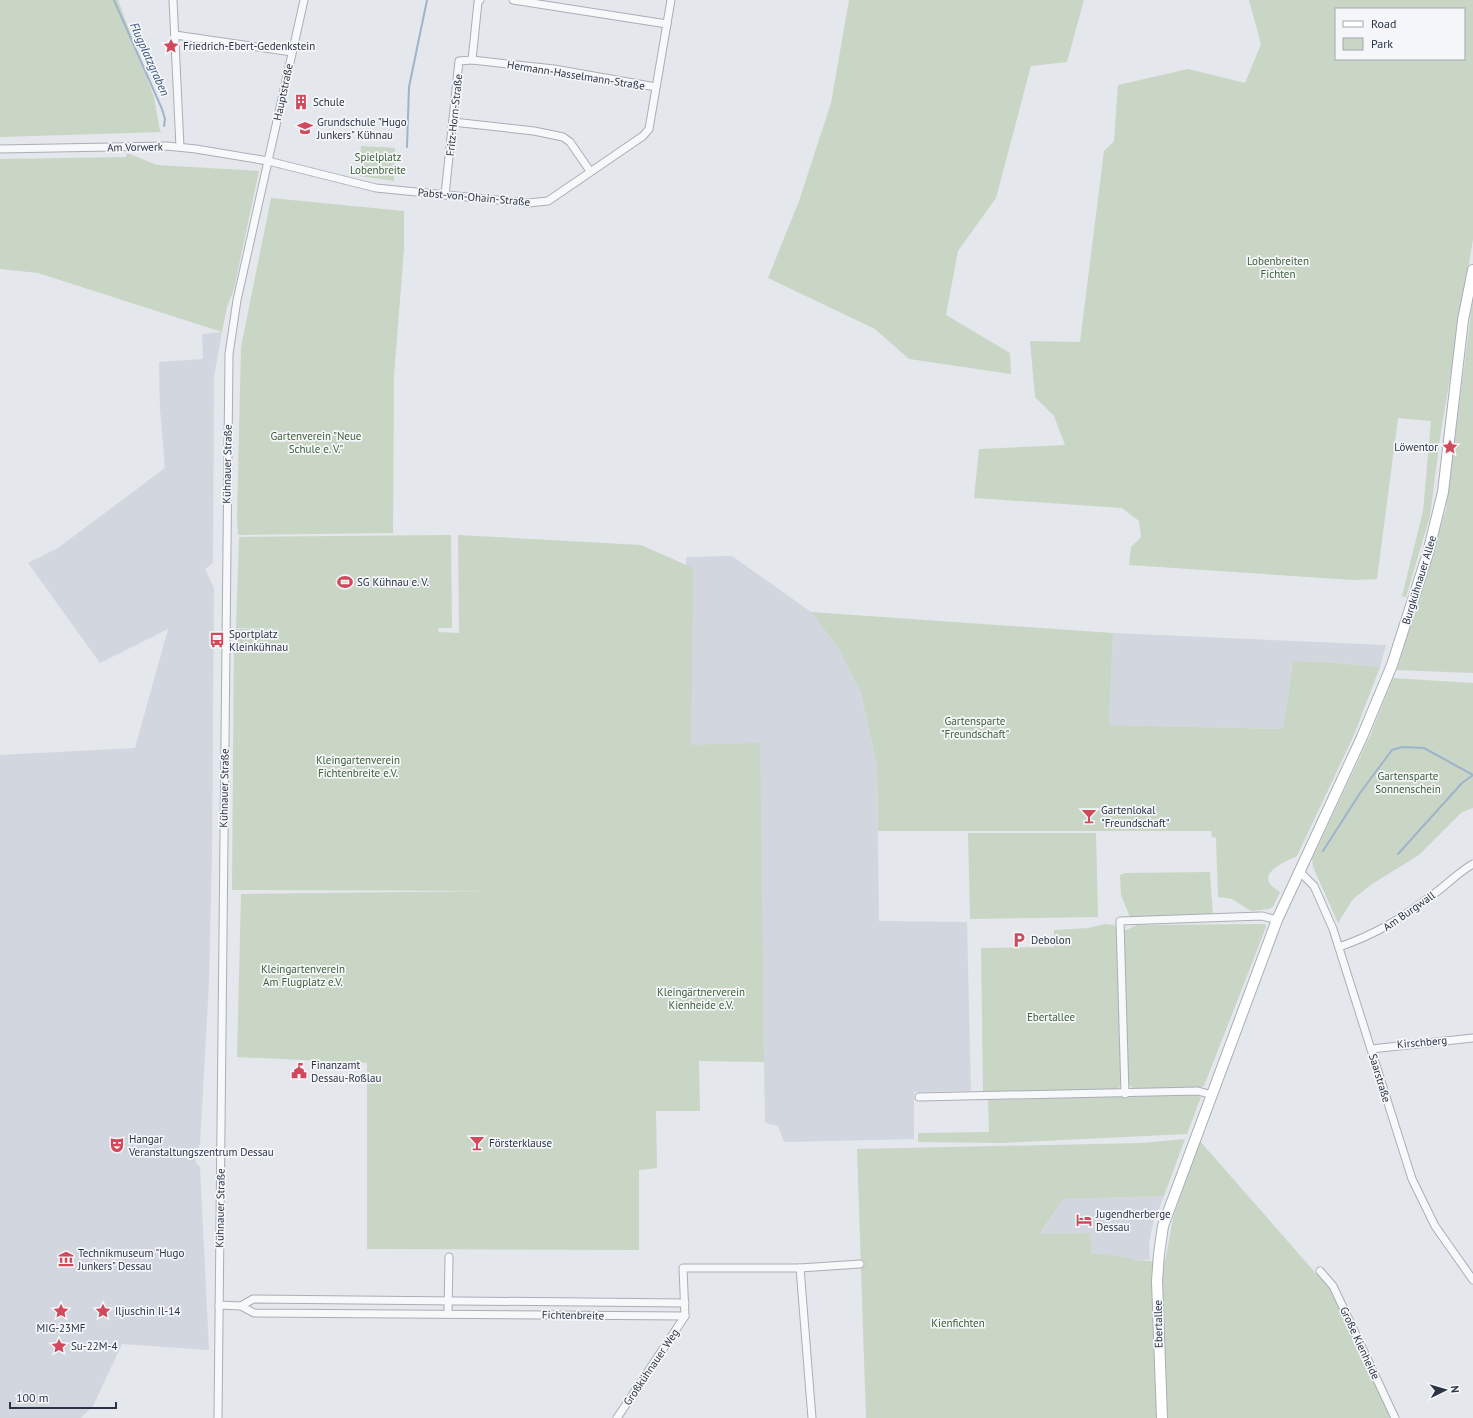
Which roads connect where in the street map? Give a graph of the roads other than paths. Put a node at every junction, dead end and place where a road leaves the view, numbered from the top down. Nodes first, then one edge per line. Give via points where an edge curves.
1 (173, 0) edge
2 (304, 0) edge
3 (480, 0) edge
4 (513, 0) edge
5 (671, 0) edge
6 (667, 24) junction
7 (175, 35) junction
8 (292, 52) junction
9 (472, 60) junction
10 (656, 88) junction
11 (453, 122) junction
12 (180, 147) junction
13 (0, 149) edge
14 (268, 161) junction
15 (590, 171) junction
16 (445, 195) junction
17 (1473, 270) edge
18 (1473, 864) edge
19 (1299, 871) junction
20 (1277, 920) junction
21 (1339, 948) junction
22 (1473, 1038) edge
23 (1371, 1049) junction
24 (1125, 1094) junction
25 (1212, 1094) junction
26 (919, 1097) dead end
27 (449, 1257) dead end
28 (860, 1264) dead end
29 (800, 1268) junction
30 (1320, 1271) dead end
31 (1472, 1277) edge
32 (448, 1300) junction
33 (685, 1303) junction
34 (219, 1305) junction
35 (241, 1306) junction
36 (448, 1314) junction
37 (685, 1316) junction
38 (218, 1418) edge
39 (617, 1418) edge
40 (812, 1418) edge
41 (1162, 1418) edge
42 (1395, 1418) edge

1 - 7 street
2 - 8 street, Hauptstraße
3 - 9 street, Fritz-Horn-Straße
4 - 6 street
5 - 6 street, Pabst-von-Ohain-Straße
6 - 10 street, Pabst-von-Ohain-Straße
7 - 8 street
7 - 12 street
8 - 14 street, Hauptstraße
9 - 10 street, Hermann-Hasselmann-Straße via 554,69
9 - 11 street, Fritz-Horn-Straße via 460,61
10 - 15 street, Pabst-von-Ohain-Straße via 647,133
11 - 15 street via 534,131 563,137 570,142
11 - 16 street, Fritz-Horn-Straße
12 - 13 street, Am Vorwerk
12 - 14 street, Am Vorwerk
14 - 16 street, Pabst-von-Ohain-Straße via 358,184
14 - 34 street, Kühnauer Straße via 234,316 228,369
15 - 16 street, Pabst-von-Ohain-Straße via 548,201
17 - 19 street, Burgkühnauer Allee via 1463,320 1446,479 1432,540 1382,693
18 - 21 street, Am Burgwall via 1461,870 1433,895 1390,926
19 - 20 street, Ebertallee
19 - 21 street, Saarstraße via 1314,886
20 - 24 street via 1257,916 1120,921
20 - 25 street, Ebertallee
21 - 23 street, Saarstraße
22 - 23 street, Kirschberg
23 - 31 street, Saarstraße via 1412,1179 1435,1226
24 - 25 street via 1198,1091
24 - 26 street
25 - 41 street, Ebertallee via 1169,1209 1160,1246 1157,1312
27 - 32 street
28 - 29 street
29 - 33 street via 682,1268
29 - 40 street
30 - 42 street, Große Kienheide via 1333,1286
32 - 33 street, Fichtenbreite
32 - 35 street, Fichtenbreite via 253,1299
32 - 36 street
33 - 37 street
34 - 35 street, Fichtenbreite
34 - 38 street, Kühnauer Straße
35 - 36 street, Fichtenbreite via 254,1312
36 - 37 street, Fichtenbreite
37 - 39 street, Großkühnauer Weg

